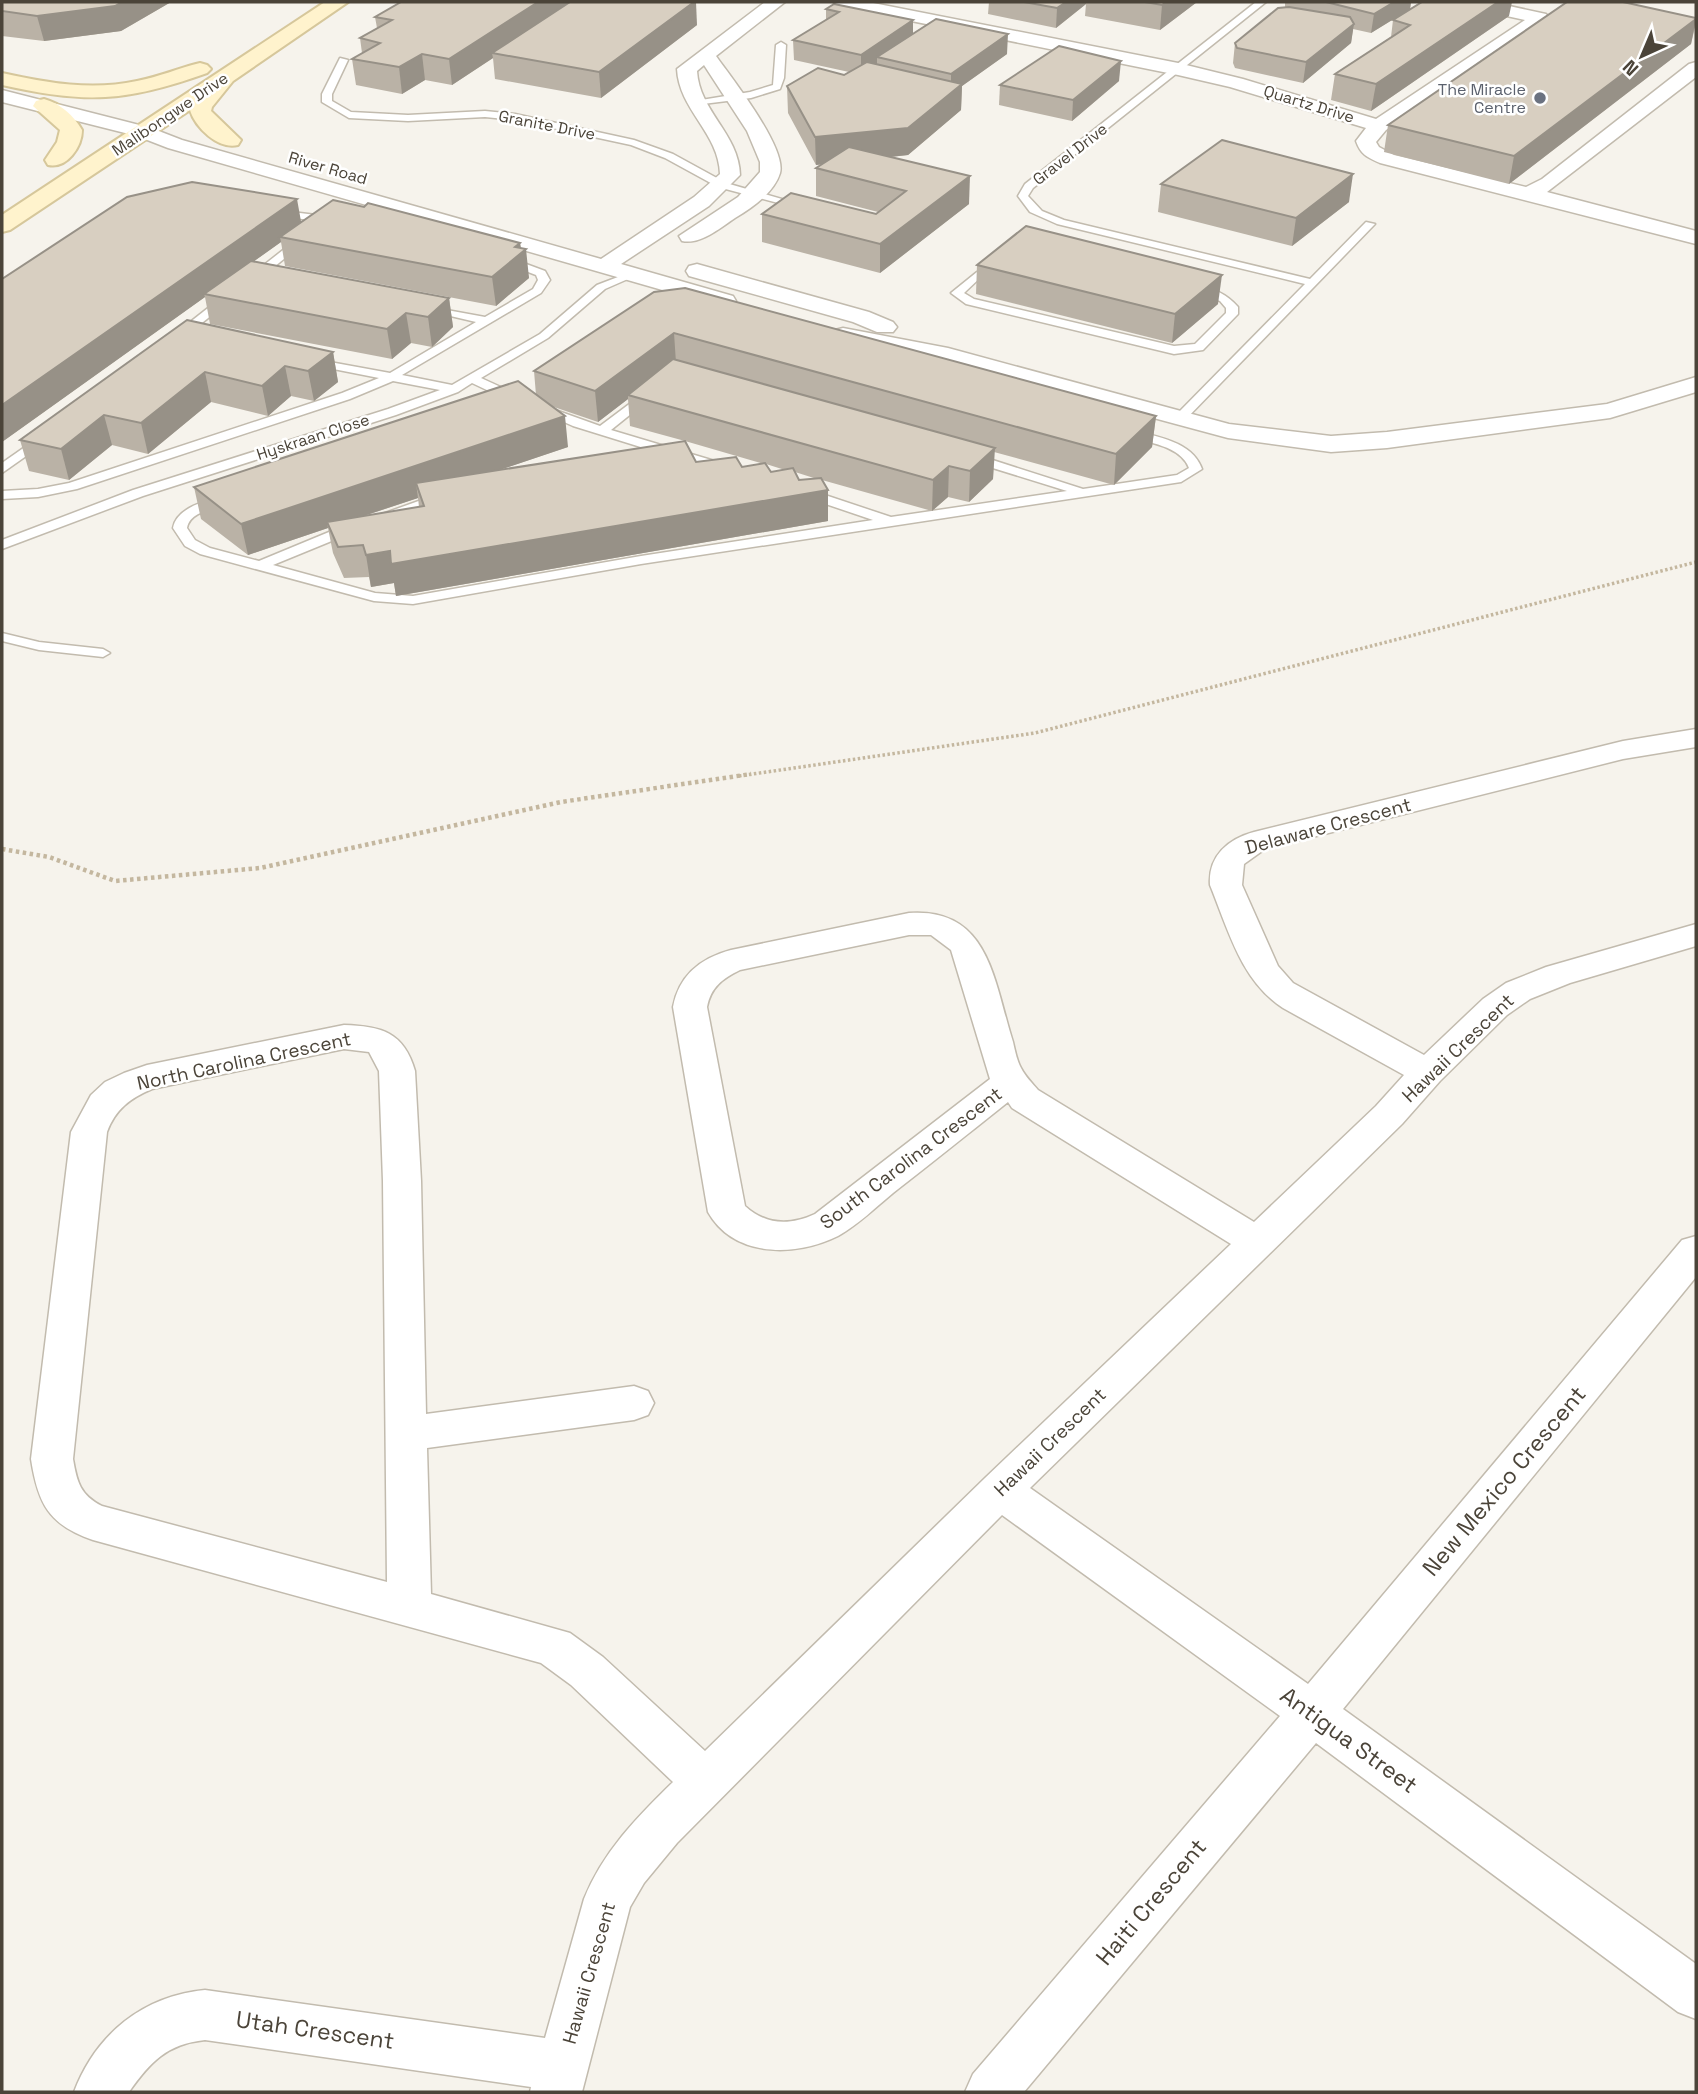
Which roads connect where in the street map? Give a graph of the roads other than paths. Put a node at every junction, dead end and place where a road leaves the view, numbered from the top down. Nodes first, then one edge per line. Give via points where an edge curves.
1 (307, 2) edge
2 (338, 2) edge
3 (776, 2) edge
4 (842, 2) edge
5 (1261, 2) edge
6 (1467, 2) edge
7 (1562, 11) edge
8 (1540, 18) junction
9 (780, 45) dead end
10 (707, 56) junction
11 (343, 60) dead end
12 (1696, 68) edge
13 (200, 69) junction
14 (1178, 69) junction
15 (231, 72) junction
16 (2, 80) edge
17 (2, 96) edge
18 (734, 99) junction
19 (698, 103) junction
20 (44, 106) junction
21 (120, 119) junction
22 (1379, 126) junction
23 (152, 127) junction
24 (230, 140) junction
25 (175, 145) junction
26 (106, 157) junction
27 (56, 160) junction
28 (34, 175) dead end
29 (722, 185) junction
30 (754, 193) junction
31 (1529, 194) junction
32 (818, 211) edge
33 (266, 212) edge
34 (1370, 224) dead end
35 (2, 225) edge
36 (1696, 238) edge
37 (674, 246) dead end
38 (622, 251) junction
39 (491, 256) edge
40 (653, 259) junction
41 (1225, 261) junction
42 (1216, 271) edge
43 (261, 272) junction
44 (274, 275) edge
45 (631, 275) junction
46 (977, 275) dead end
47 (603, 277) junction
48 (1207, 280) edge
49 (1313, 283) junction
50 (420, 307) edge
51 (487, 321) junction
52 (183, 337) edge
53 (948, 355) junction
54 (299, 358) edge
55 (391, 377) junction
56 (473, 379) junction
57 (660, 383) edge
58 (1696, 384) edge
59 (454, 389) junction
60 (1180, 418) junction
61 (55, 429) edge
62 (1118, 430) edge
63 (602, 431) junction
64 (659, 448) junction
65 (632, 454) edge
66 (965, 455) edge
67 (2, 469) edge
68 (739, 473) edge
69 (792, 489) edge
70 (1084, 492) junction
71 (458, 493) edge
72 (2, 495) edge
73 (232, 498) edge
74 (890, 521) junction
75 (2, 545) edge
76 (257, 566) junction
77 (2, 637) edge
78 (103, 653) dead end
79 (1696, 738) edge
80 (1696, 935) edge
81 (1427, 1072) junction
82 (1010, 1081) junction
83 (1256, 1241) junction
84 (1696, 1250) edge
85 (634, 1403) dead end
86 (407, 1434) junction
87 (1000, 1490) junction
88 (409, 1607) junction
89 (1312, 1713) junction
90 (705, 1782) junction
91 (1696, 1994) edge
92 (559, 2079) edge
93 (100, 2092) edge
94 (991, 2092) edge

1 - 13 main road, Malibongwe Drive
2 - 15 main road, Malibongwe Drive
3 - 10 street
4 - 14 street, Quartz Drive
5 - 14 lane, Gravel Drive
6 - 8 street
7 - 8 street
8 - 22 street
9 - 18 lane via 777,87
10 - 18 street
10 - 19 street via 687,69 687,83
11 - 29 lane, Granite Drive via 327,102 349,115 516,117 653,149
12 - 31 street
13 - 16 main road via 136,89 94,93
13 - 21 main road, Malibongwe Drive
14 - 22 street, Quartz Drive
14 - 41 lane, Gravel Drive via 1023,196 1033,209 1050,218
15 - 23 main road, Malibongwe Drive
15 - 24 main road via 200,112
16 - 21 street, River Road
17 - 20 street, River Road
18 - 19 lane
18 - 30 street via 765,145 772,165
19 - 29 street via 729,157 730,175
20 - 21 street, River Road
20 - 27 main road via 72,131 72,139
21 - 23 street, River Road
21 - 27 main road, Malibongwe Drive
22 - 31 street, Quartz Drive via 1366,141 1370,151 1387,159
23 - 24 street, River Road
23 - 25 street, River Road
23 - 26 main road, Malibongwe Drive
24 - 38 street, River Road
25 - 26 main road
25 - 47 street, River Road
26 - 35 main road, Malibongwe Drive
27 - 28 main road, Malibongwe Drive
29 - 30 lane, Granite Drive
29 - 38 street
30 - 32 lane, Granite Drive
30 - 37 street
31 - 36 street
33 - 43 lane via 324,226
34 - 49 lane
38 - 40 street, River Road
38 - 47 street
39 - 51 lane via 531,267 544,280 537,291
40 - 45 street
40 - 53 street, River Road via 861,317
41 - 42 lane
41 - 49 lane, Gravel Drive
43 - 44 lane
43 - 52 lane
45 - 47 street, River Road
45 - 53 street, River Road via 851,337
46 - 48 lane via 957,293 970,302 1174,350 1199,347 1232,314 1224,299 1191,288
47 - 56 lane, Hyskraan Close via 544,335
49 - 60 lane
50 - 51 lane
51 - 55 lane
53 - 60 street
54 - 55 lane
55 - 59 lane
55 - 72 lane via 305,411 72,486
56 - 59 lane, Hyskraan Close
56 - 63 lane
57 - 63 lane
58 - 60 street via 1610,411 1331,444 1228,431
59 - 75 lane, Hyskraan Close via 138,493
61 - 67 lane
62 - 70 lane via 1172,446 1189,456 1196,469 1181,478
63 - 64 lane
64 - 65 lane
64 - 68 lane
66 - 70 lane
69 - 74 lane
70 - 74 lane
71 - 76 lane via 395,512
73 - 76 lane via 189,513 180,528 190,542 205,551
74 - 76 lane via 413,600 374,597
77 - 78 lane
79 - 81 street, Delaware Crescent via 1623,750 1255,842 1230,857 1224,874 1226,885 1271,981 1295,1000
80 - 81 street, Hawaii Crescent via 1532,983 1507,997
81 - 83 street, Hawaii Crescent via 1389,1115
82 - 82 street, South Carolina Crescent via 967,948 955,934 935,924 909,924 731,961 705,975 691,995 727,1212 738,1224 768,1236 797,1236 828,1224
82 - 83 street, South Carolina Crescent via 1040,1109
83 - 87 street, Hawaii Crescent
84 - 89 street, New Mexico Crescent
85 - 86 street
86 - 88 street, North Carolina Crescent
86 - 88 street, North Carolina Crescent via 397,1071 387,1050 368,1038 344,1037 147,1078 111,1095 95,1113 89,1132 52,1459 62,1502 93,1522
87 - 89 street, Antigua Street
87 - 90 street, Hawaii Crescent
88 - 90 street, North Carolina Crescent via 544,1643 564,1653
89 - 91 street, Antigua Street
89 - 94 street, Haiti Crescent
90 - 92 street, Hawaii Crescent via 642,1846 608,1899
92 - 93 street, Utah Crescent via 187,2015 151,2031 126,2051

